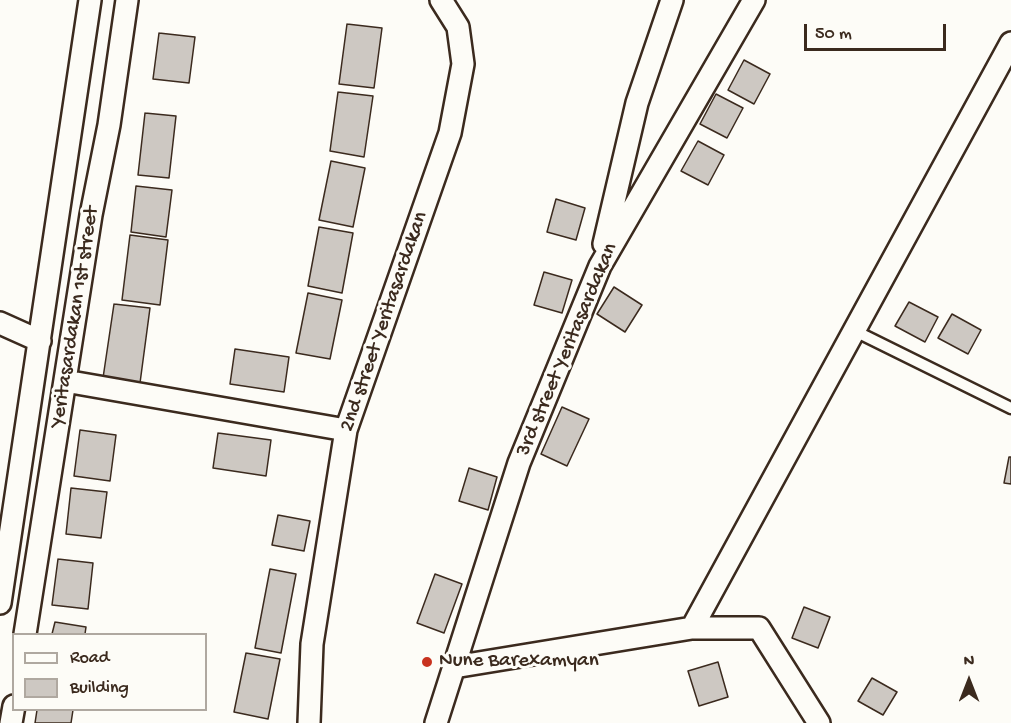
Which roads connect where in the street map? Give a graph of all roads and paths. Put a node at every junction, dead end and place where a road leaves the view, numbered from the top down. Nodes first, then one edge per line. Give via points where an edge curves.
1 (90, 0) edge
2 (127, 0) edge
3 (441, 0) edge
4 (672, 0) edge
5 (754, 0) edge
6 (1011, 43) edge
7 (600, 266) junction
8 (0, 322) edge
9 (855, 331) junction
10 (40, 341) junction
11 (65, 381) junction
12 (1011, 408) edge
13 (346, 430) junction
14 (0, 603) edge
15 (692, 628) junction
16 (25, 633) edge
17 (454, 667) junction
18 (309, 723) edge
19 (436, 723) edge
20 (819, 723) edge

1 - 10 street
2 - 11 street, Yeritasardakan 1st street via 110,126 91,214
3 - 13 street, 2nd street Yeritasardakan via 458,27 463,64 450,133
4 - 7 street via 637,103
5 - 7 street, 3rd street Yeritasardakan
6 - 9 street
7 - 17 street, 3rd street Yeritasardakan via 519,463
8 - 10 street
9 - 12 lane
9 - 15 street
10 - 14 street
11 - 13 street
11 - 16 street, Yeritasardakan 1st street
13 - 18 street, 2nd street Yeritasardakan via 312,644
15 - 17 street
15 - 20 street via 759,628
17 - 19 street, 3rd street Yeritasardakan

